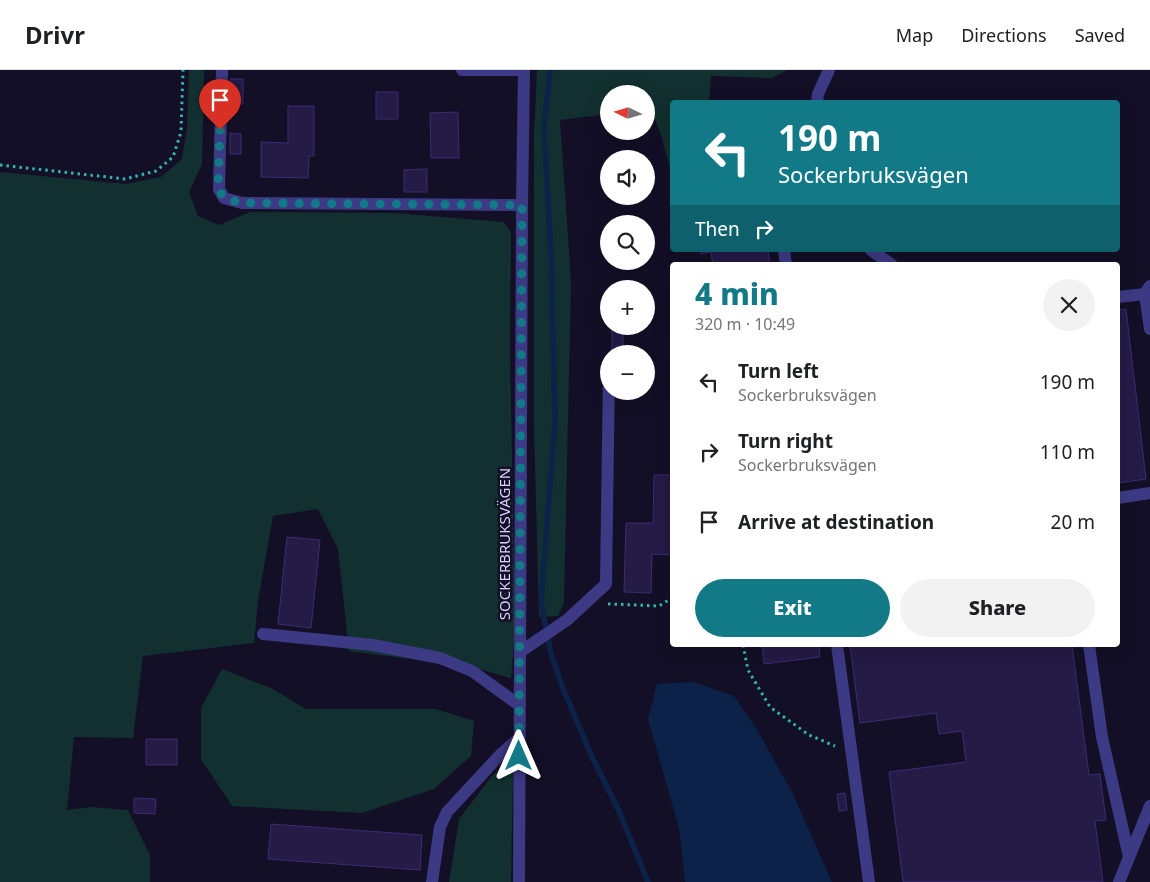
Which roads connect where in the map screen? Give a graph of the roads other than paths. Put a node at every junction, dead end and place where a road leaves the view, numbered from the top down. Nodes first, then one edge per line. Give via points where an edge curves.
1 (222, 70) edge
2 (462, 70) edge
3 (524, 70) edge
4 (829, 70) edge
5 (817, 100) edge
6 (522, 205) junction
7 (875, 252) edge
8 (888, 262) edge
9 (1148, 290) edge
10 (1120, 297) edge
11 (1150, 329) edge
12 (609, 400) edge
13 (1150, 493) edge
14 (1120, 498) edge
15 (263, 634) dead end
16 (837, 647) edge
17 (1089, 647) edge
18 (520, 652) junction
19 (519, 705) junction
20 (519, 738) junction
21 (1150, 806) edge
22 (1130, 857) junction
23 (432, 882) edge
24 (519, 882) edge
25 (869, 882) edge
26 (1120, 882) edge

1 - 6 street via 218,189 224,198 242,203
2 - 3 street, SOCKERBRUKSVÄGEN
3 - 6 street, SOCKERBRUKSVÄGEN
4 - 5 street
6 - 18 street, SOCKERBRUKSVÄGEN
7 - 8 street
9 - 10 street
9 - 11 street
12 - 18 street via 606,584 567,620
13 - 14 street
15 - 19 street via 373,645 440,658 472,671
16 - 25 street
17 - 22 street via 1102,737
18 - 19 street, SOCKERBRUKSVÄGEN
19 - 20 street, SOCKERBRUKSVÄGEN
20 - 23 street via 447,812 440,827
20 - 24 street, SOCKERBRUKSVÄGEN
21 - 22 street
22 - 26 street

